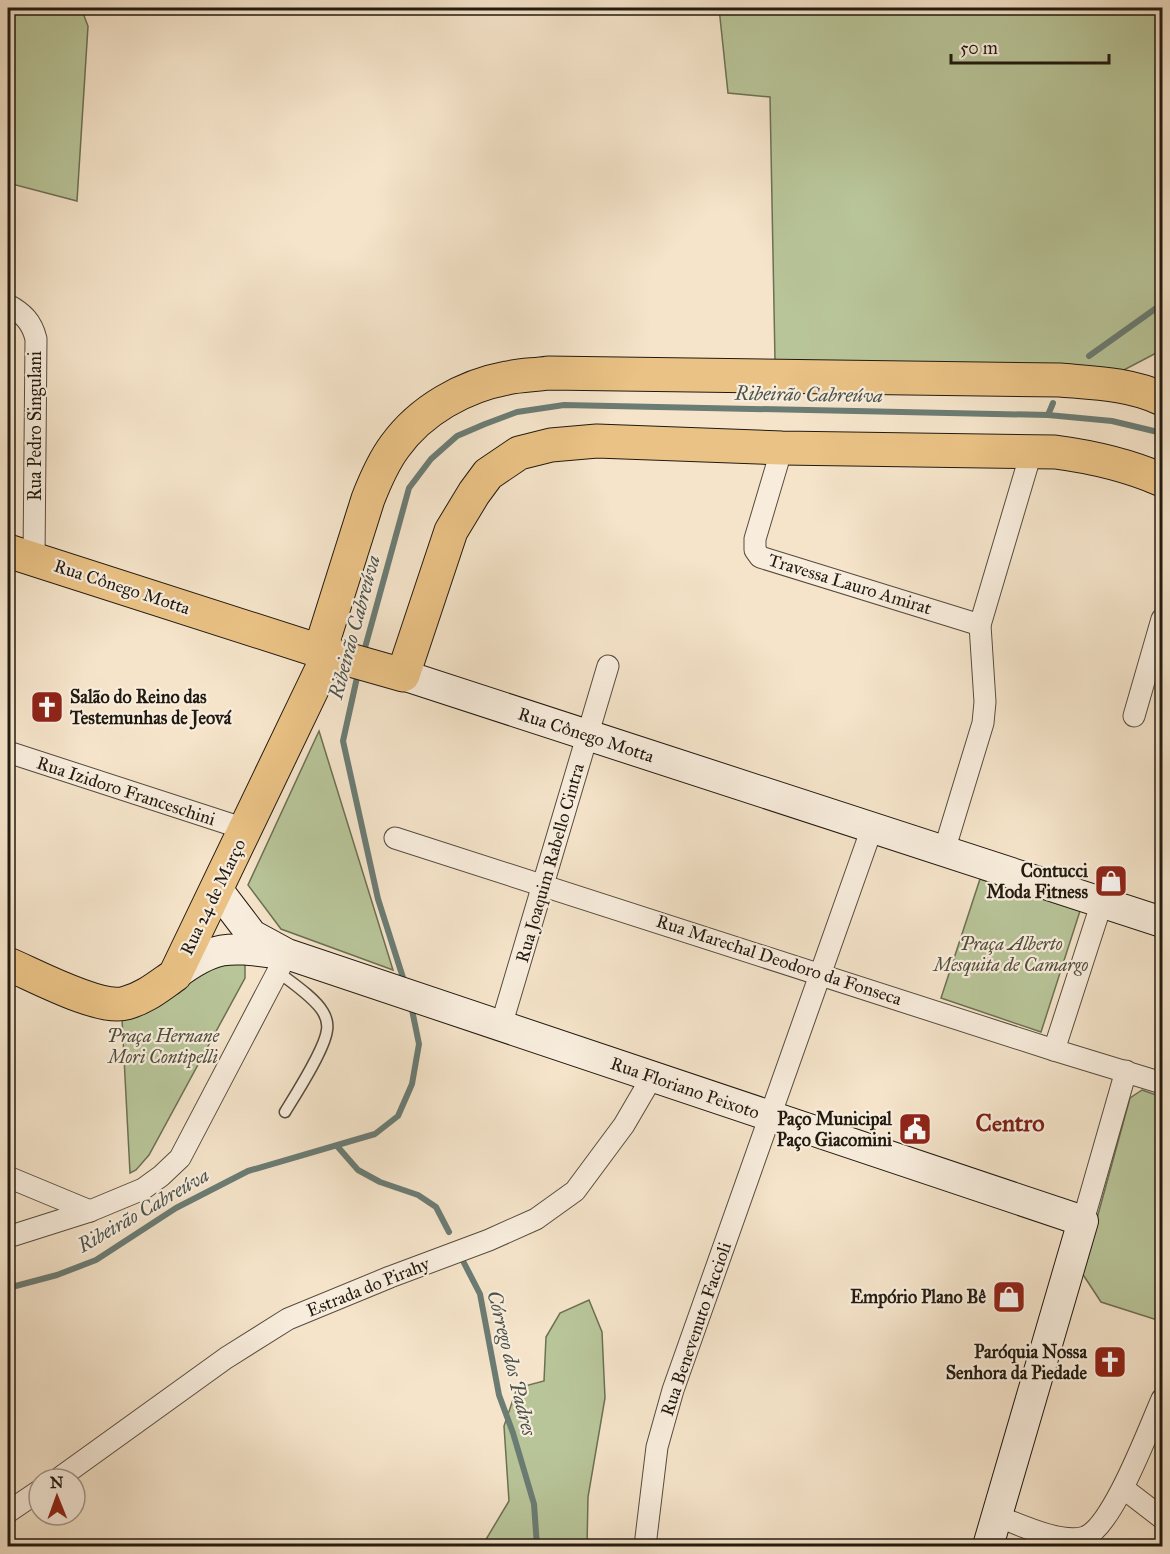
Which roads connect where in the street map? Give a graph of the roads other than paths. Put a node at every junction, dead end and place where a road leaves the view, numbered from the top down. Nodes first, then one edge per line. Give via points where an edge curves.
1 (8, 305) edge
2 (1160, 395) edge
3 (782, 448) junction
4 (1031, 453) junction
5 (1162, 480) edge
6 (21, 555) edge
7 (1162, 619) edge
8 (981, 625) junction
9 (330, 654) junction
10 (608, 666) dead end
11 (391, 672) junction
12 (1134, 716) dead end
13 (587, 735) junction
14 (8, 752) edge
15 (872, 828) junction
16 (246, 829) junction
17 (395, 838) dead end
18 (944, 851) junction
19 (543, 885) junction
20 (217, 889) junction
21 (1102, 902) junction
22 (1162, 922) edge
23 (205, 940) junction
24 (283, 963) junction
25 (8, 964) edge
26 (820, 974) junction
27 (501, 1026) junction
28 (1054, 1050) junction
29 (1126, 1071) junction
30 (652, 1077) junction
31 (1162, 1083) edge
32 (285, 1112) dead end
33 (770, 1116) junction
34 (8, 1177) edge
35 (90, 1211) junction
36 (1083, 1221) junction
37 (8, 1237) edge
38 (1162, 1399) edge
39 (75, 1467) edge
40 (1123, 1488) junction
41 (27, 1499) edge
42 (8, 1512) edge
43 (1162, 1518) edge
44 (995, 1533) edge
45 (1096, 1538) edge
46 (645, 1546) edge

1 - 6 street, Rua Pedro Singulani via 27,318 36,339
2 - 9 main road, Rua 24 de Março via 1060,380 548,373 477,385 421,418 395,445 378,475 368,499
3 - 4 main road
3 - 8 street, Travessa Lauro Amirat via 754,539 760,557
3 - 11 main road via 597,441 551,445 519,453 488,474 451,531
4 - 5 main road via 1085,456
4 - 8 street
6 - 9 main road, Rua Cônego Motta
7 - 12 street
8 - 18 street via 983,723
9 - 11 main road, Rua Cônego Motta
9 - 16 main road, Rua 24 de Março
10 - 13 street, Rua Joaquim Rabello Cintra
11 - 13 street, Rua Cônego Motta
13 - 15 street, Rua Cônego Motta
13 - 19 street, Rua Joaquim Rabello Cintra
14 - 16 street, Rua Izidoro Franceschini
15 - 18 street, Rua Cônego Motta
15 - 26 street, Rua Benevenuto Faccioli
16 - 20 main road, Rua 24 de Março
17 - 19 street, Rua Marechal Deodoro da Fonseca
18 - 21 street, Rua Cônego Motta
19 - 26 street, Rua Marechal Deodoro da Fonseca
19 - 27 street, Rua Joaquim Rabello Cintra
20 - 23 main road, Rua 24 de Março
20 - 24 street via 252,935
21 - 22 street, Rua Cônego Motta
21 - 28 street
23 - 24 street
23 - 25 main road, Rua 24 de Março via 175,975 146,996 124,1004 92,1001
24 - 27 street, Rua Floriano Peixoto via 388,988
24 - 32 lane via 296,985 322,1010 327,1023 314,1061
24 - 35 street via 180,1158 143,1189
26 - 28 street, Rua Marechal Deodoro da Fonseca
26 - 33 street, Rua Benevenuto Faccioli
27 - 30 street, Rua Floriano Peixoto
28 - 29 street, Rua Marechal Deodoro da Fonseca
29 - 31 street, Rua Marechal Deodoro da Fonseca
29 - 36 street
30 - 33 street, Rua Floriano Peixoto
30 - 39 street, Estrada do Pirahy via 624,1125 575,1191 536,1220 288,1319 226,1358
33 - 36 street, Rua Floriano Peixoto
33 - 46 street, Rua Benevenuto Faccioli via 673,1390 657,1447
34 - 35 street
35 - 37 street
36 - 44 street
38 - 40 street
40 - 43 street
40 - 45 street
41 - 42 street
44 - 45 street

